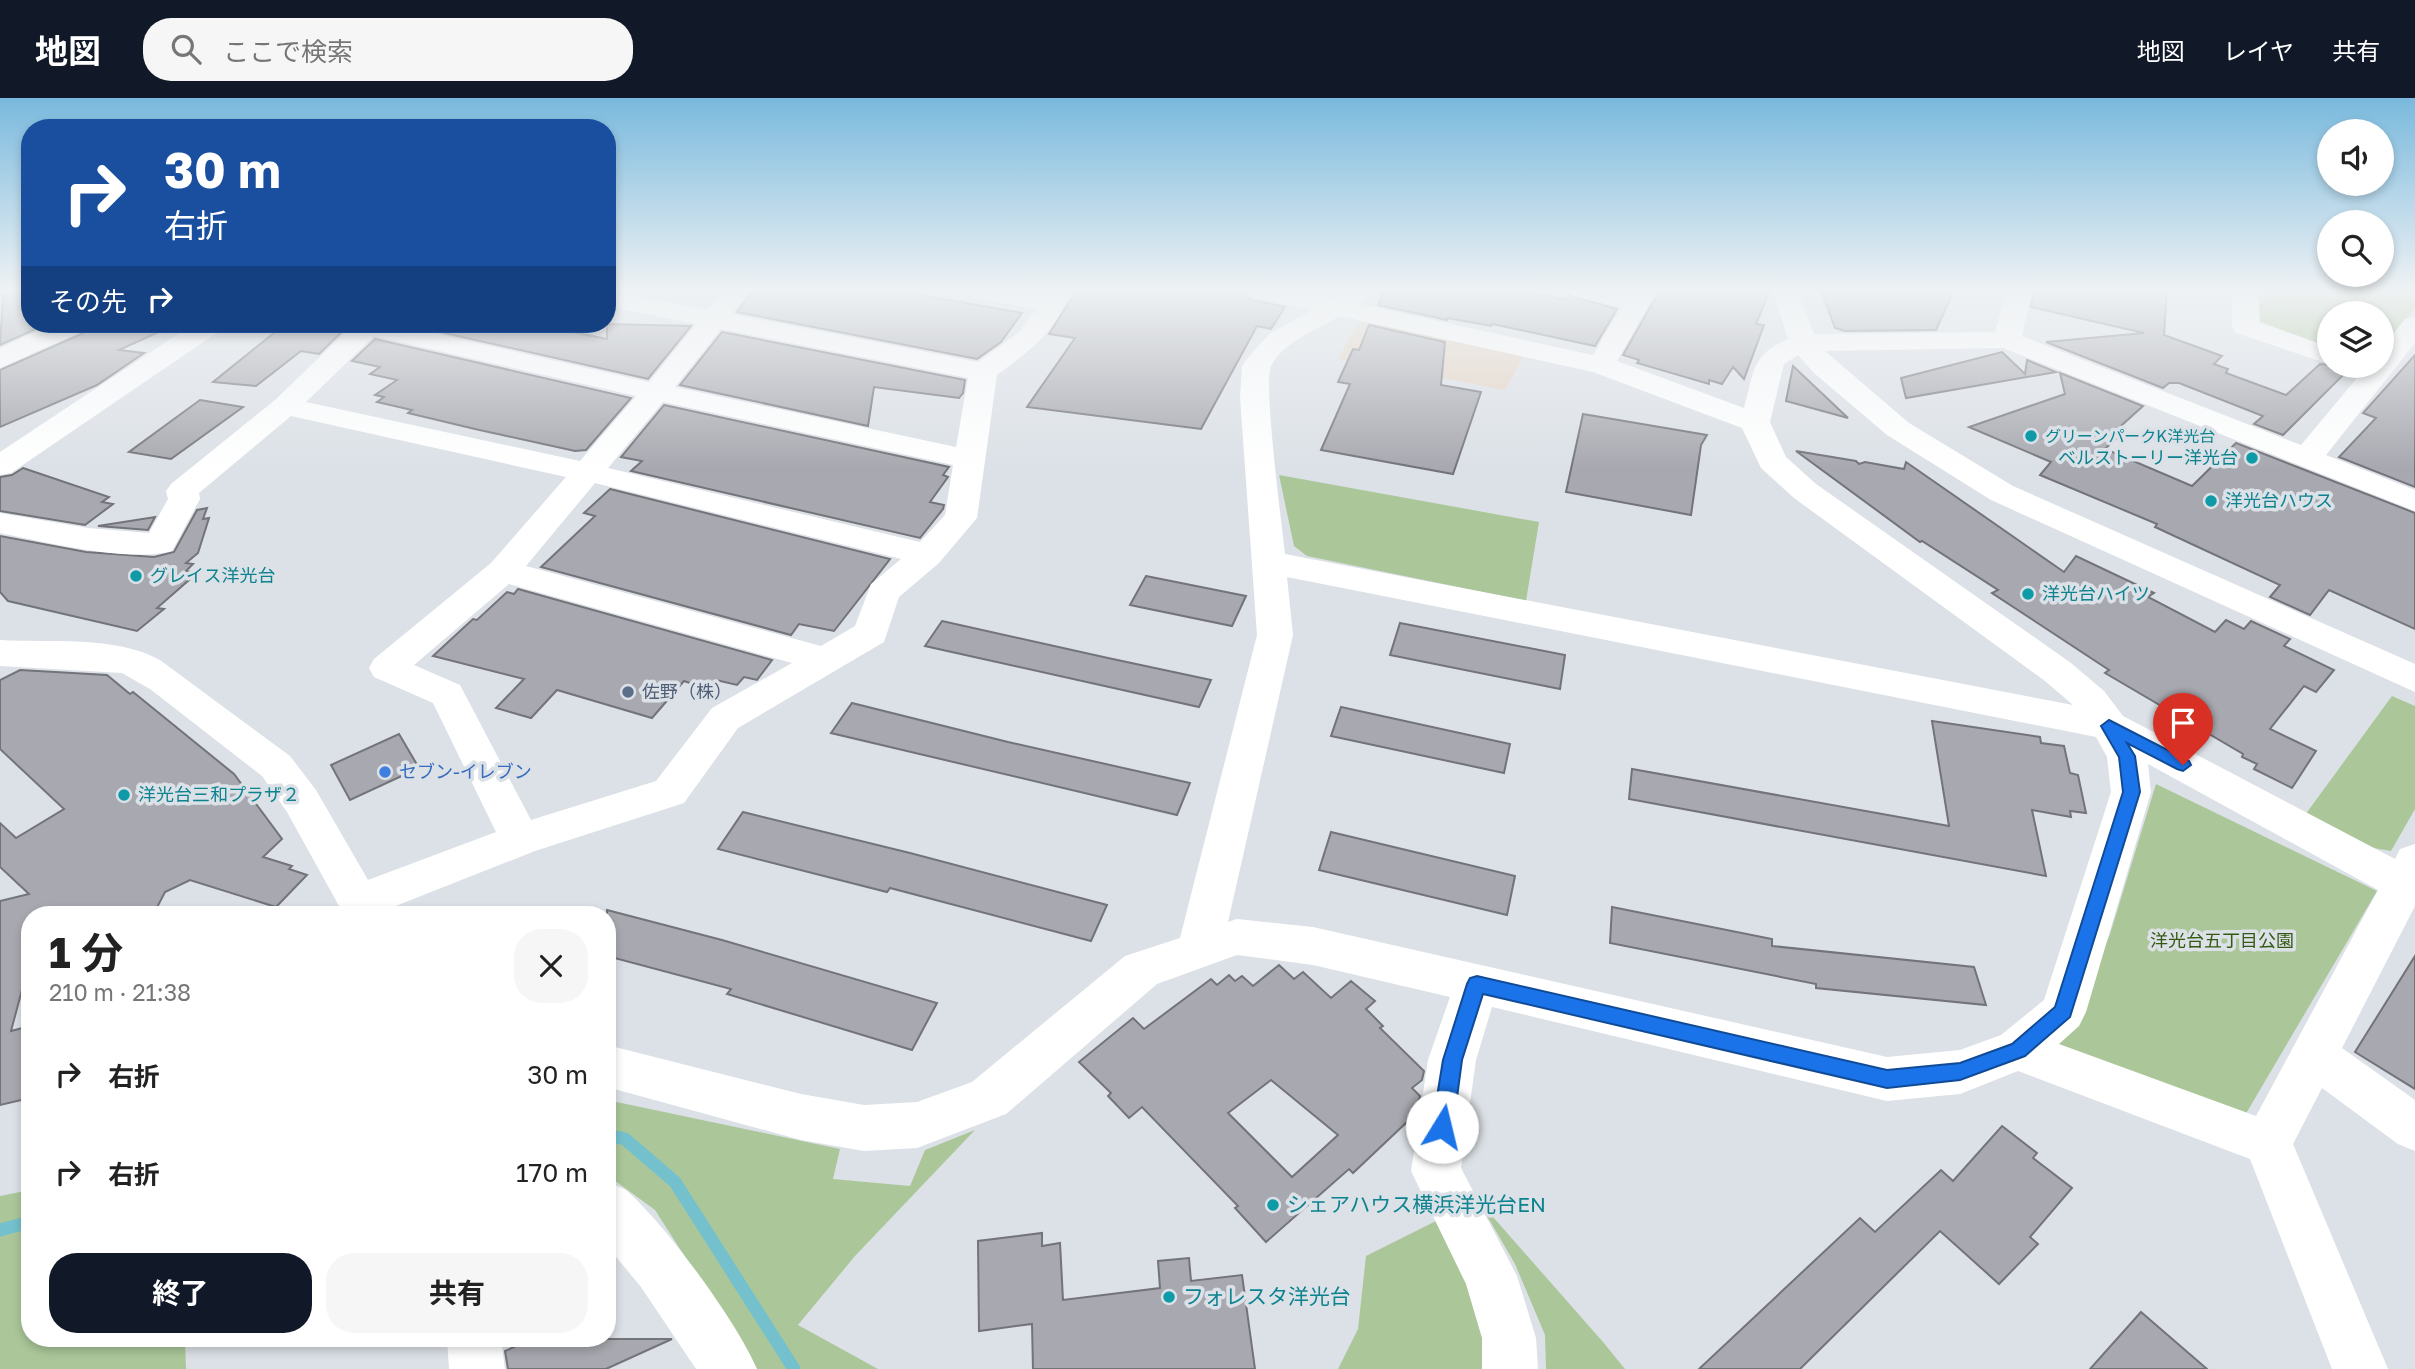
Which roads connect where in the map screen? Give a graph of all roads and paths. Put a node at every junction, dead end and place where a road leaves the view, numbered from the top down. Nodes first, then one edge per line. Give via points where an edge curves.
1 (21, 349) edge
2 (173, 349) edge
3 (344, 349) edge
4 (473, 349) edge
5 (689, 349) edge
6 (868, 349) edge
7 (1015, 349) edge
8 (1271, 349) edge
9 (1543, 349) edge
10 (1610, 349) edge
11 (1788, 349) edge
12 (1809, 349) edge
13 (2031, 349) edge
14 (0, 359) edge
15 (1601, 365) junction
16 (984, 372) junction
17 (2361, 378) edge
18 (656, 392) junction
19 (285, 406) junction
20 (1755, 422) junction
21 (971, 458) junction
22 (2307, 458) junction
23 (0, 466) edge
24 (587, 472) junction
25 (2415, 501) edge
26 (0, 523) edge
27 (927, 555) junction
28 (1268, 562) junction
29 (503, 571) junction
30 (0, 653) edge
31 (828, 660) junction
32 (2415, 679) edge
33 (2109, 726) junction
34 (520, 840) junction
35 (2411, 877) edge
36 (362, 906) edge
37 (371, 906) edge
38 (1200, 948) junction
39 (1477, 984) junction
40 (2018, 1050) junction
41 (2315, 1056) junction
42 (616, 1068) edge
43 (2415, 1128) edge
44 (2268, 1143) junction
45 (616, 1217) edge
46 (475, 1347) edge
47 (477, 1369) edge
48 (729, 1369) edge
49 (1510, 1369) edge
50 (2360, 1369) edge

1 - 14 street
2 - 23 street
3 - 19 street
4 - 18 street
5 - 18 street
6 - 16 street
7 - 16 street
8 - 28 street via 1256,366 1255,397
9 - 15 street
10 - 15 street
11 - 20 street via 1770,364
12 - 32 street via 1898,429 2002,493
13 - 22 street
15 - 20 street
16 - 21 street
17 - 22 street
18 - 21 street
18 - 24 street
19 - 24 street
19 - 26 street via 182,491 184,499 160,544 89,540
20 - 33 street via 1772,461 1805,491 2058,672 2091,700
21 - 27 street via 961,518
22 - 25 street
24 - 27 street
24 - 29 street
27 - 31 street via 883,592 871,634
28 - 33 street
28 - 38 street via 1275,635
29 - 31 street
29 - 34 street via 387,668 447,694
30 - 36 street via 91,657 141,665 276,765
31 - 34 street via 725,718 670,792
33 - 35 street
33 - 40 street via 2127,756 2131,792 2063,1012
34 - 37 street
35 - 41 street
38 - 39 street via 1237,937 1312,946
38 - 42 street via 1141,970 989,1098 917,1125 864,1128 801,1117
39 - 40 street via 1887,1079 1960,1072
39 - 49 street via 1452,1060 1436,1171 1490,1276 1509,1338
40 - 44 street
41 - 43 street
41 - 44 street
44 - 50 street
45 - 48 street via 660,1268
46 - 47 street

